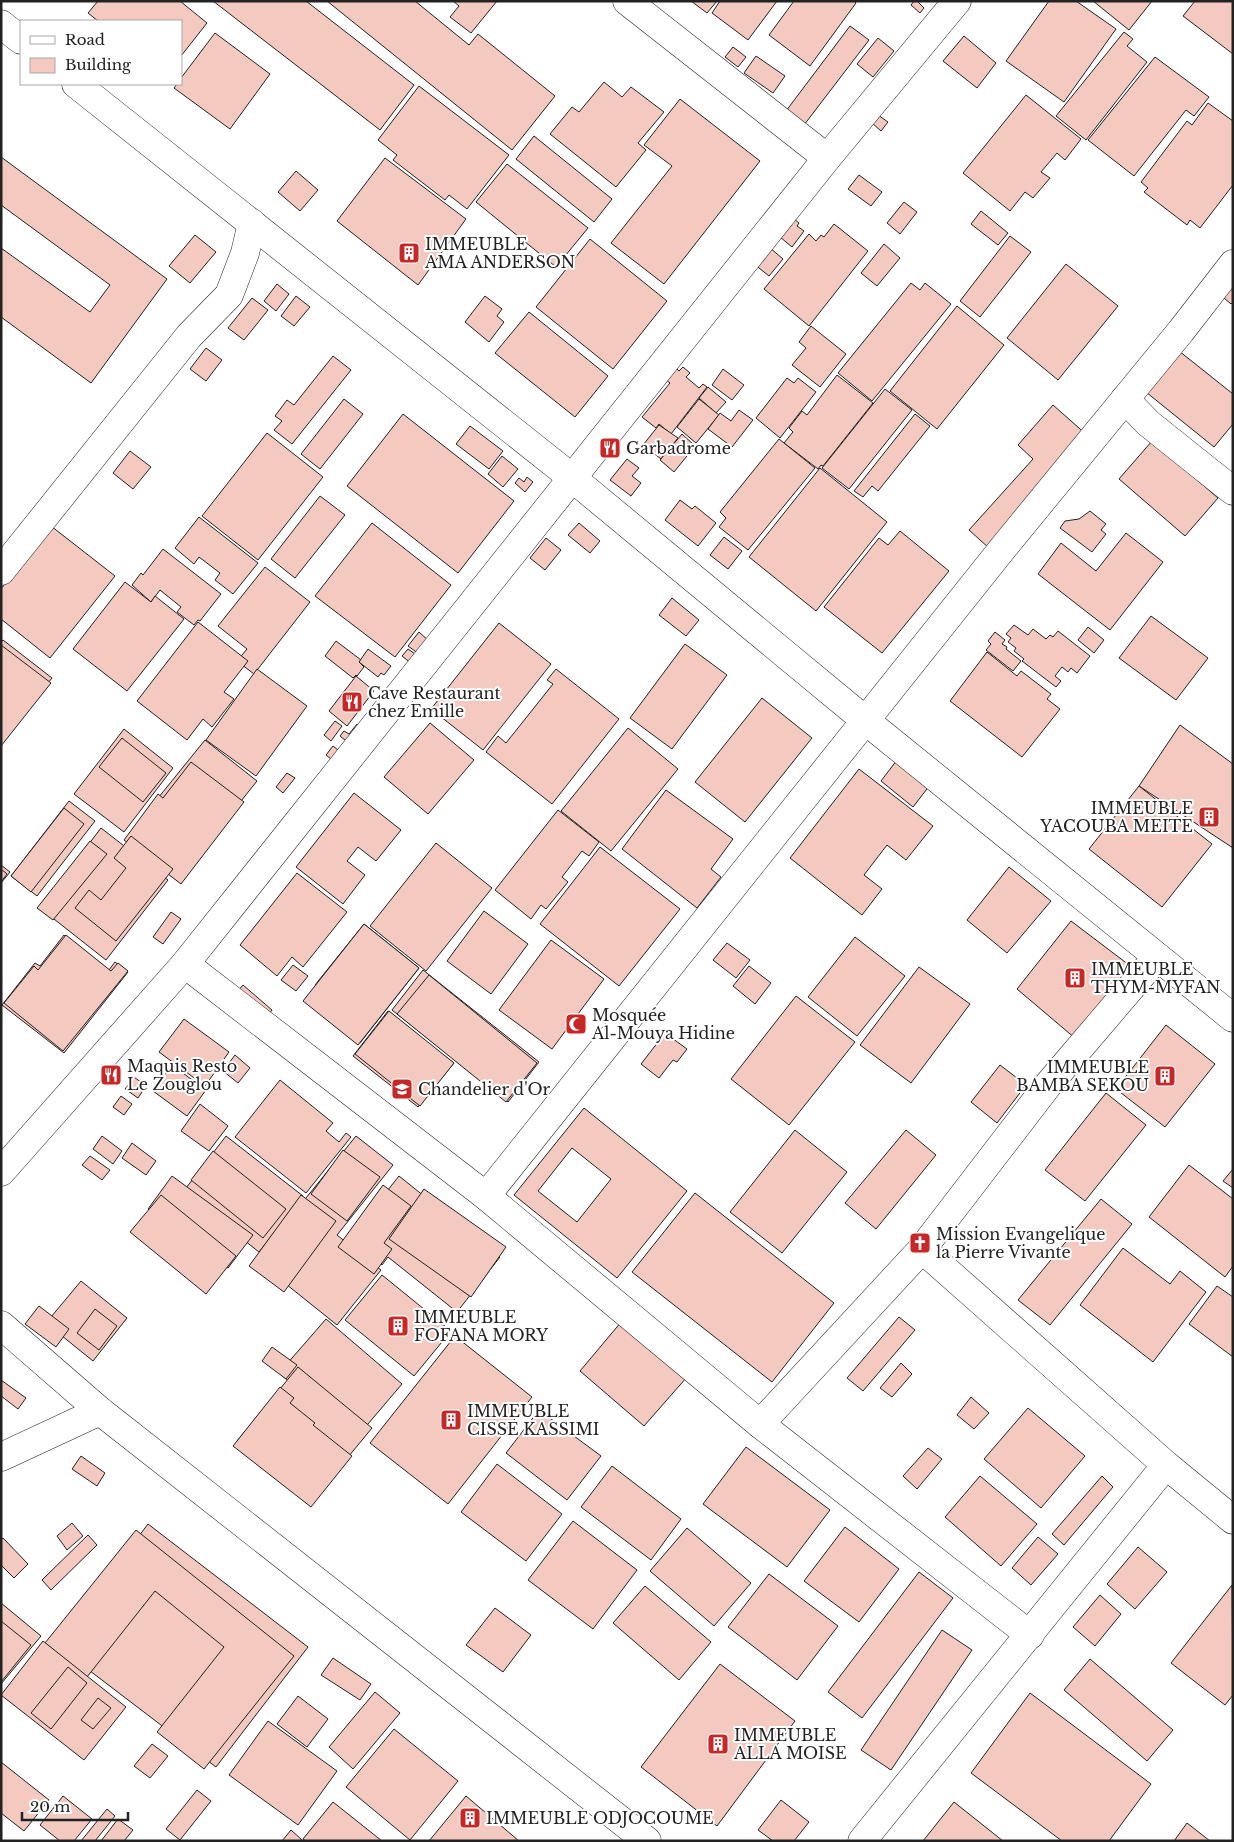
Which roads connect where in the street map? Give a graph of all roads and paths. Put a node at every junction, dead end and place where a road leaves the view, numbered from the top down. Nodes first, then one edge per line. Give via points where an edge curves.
1 (626, 1) edge
2 (958, 1) edge
3 (1, 24) edge
4 (20, 39) edge
5 (77, 85) edge
6 (826, 158) junction
7 (252, 223) junction
8 (1233, 264) edge
9 (1126, 399) junction
10 (571, 477) junction
11 (1233, 491) edge
12 (1, 571) edge
13 (866, 721) junction
14 (1157, 957) junction
15 (185, 964) junction
16 (1233, 1018) edge
17 (1, 1172) edge
18 (486, 1196) junction
19 (922, 1249) junction
20 (1, 1325) edge
21 (100, 1411) junction
22 (760, 1424) junction
23 (1, 1457) edge
24 (1166, 1465) junction
25 (1233, 1520) edge
26 (1030, 1635) junction
27 (647, 1841) edge
28 (862, 1841) edge

1 - 6 street
2 - 6 street
3 - 4 street
5 - 7 street
6 - 10 street
7 - 10 street
7 - 12 street via 229,295 189,336
8 - 9 street
9 - 11 street via 1148,423
9 - 13 street
10 - 13 street
10 - 15 street
13 - 14 street
13 - 18 street
14 - 16 street
14 - 19 street via 1048,1085
15 - 17 street
15 - 18 street
18 - 22 street
19 - 22 street
19 - 24 street
20 - 21 street
21 - 23 street
21 - 27 street
22 - 26 street
24 - 25 street
24 - 26 street
26 - 28 street

